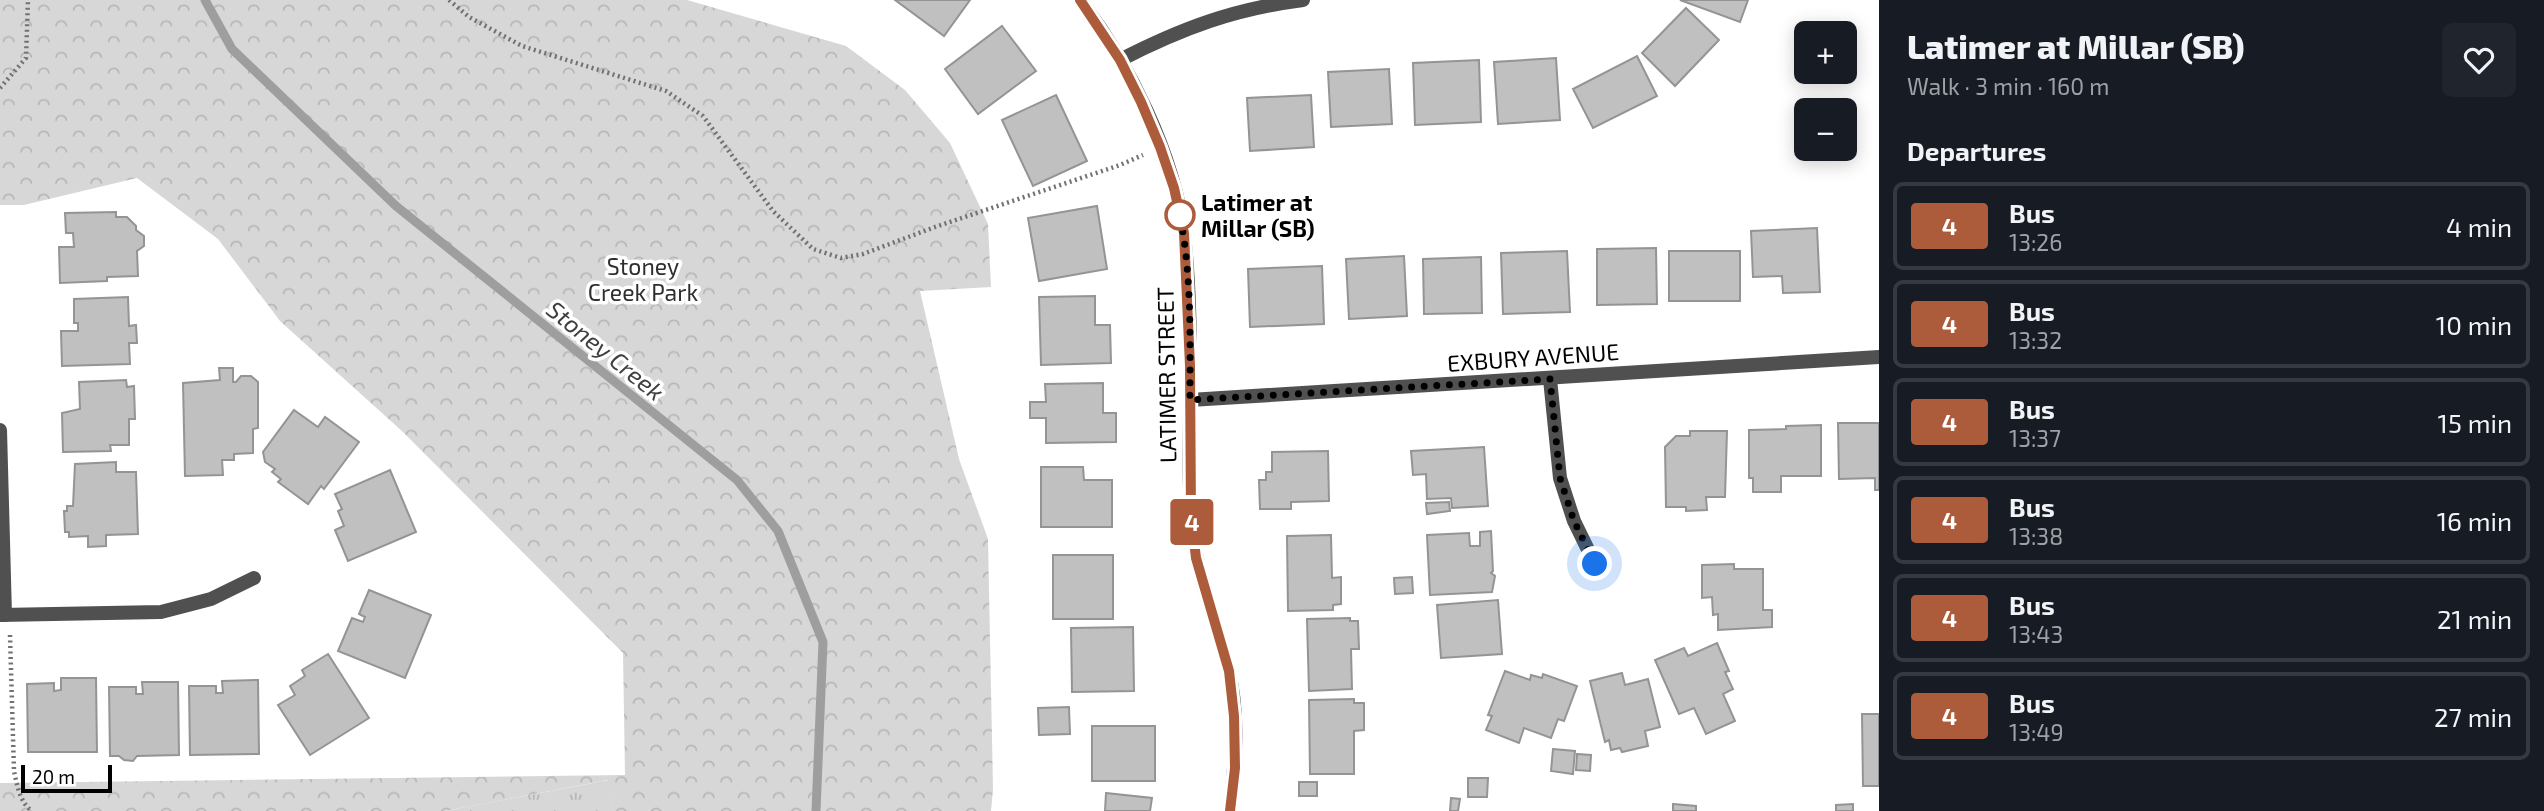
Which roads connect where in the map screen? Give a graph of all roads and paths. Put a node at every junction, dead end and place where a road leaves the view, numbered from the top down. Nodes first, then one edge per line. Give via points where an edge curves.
1 (28, 0) edge
2 (449, 0) edge
3 (1080, 0) edge
4 (1303, 0) edge
5 (1120, 60) junction
6 (0, 88) edge
7 (1160, 147) junction
8 (1879, 357) edge
9 (1550, 379) junction
10 (1190, 400) junction
11 (0, 430) edge
12 (1595, 564) dead end
13 (254, 578) dead end
14 (2, 615) edge
15 (10, 635) dead end
16 (32, 811) edge
17 (1230, 811) edge

1 - 6 path via 26,58
2 - 7 path via 469,17 522,46 676,97 703,116 773,211 813,249 841,258 1120,165
3 - 5 street, LATIMER STREET
4 - 5 street via 1227,14
5 - 7 street, LATIMER STREET
7 - 10 street, LATIMER STREET via 1184,233
8 - 9 street, EXBURY AVENUE
9 - 10 street, EXBURY AVENUE
9 - 12 street via 1560,478
10 - 17 street, LATIMER STREET via 1196,558 1229,671 1234,716
11 - 14 street
13 - 14 street via 211,599 161,612
15 - 16 path via 14,771 26,807

